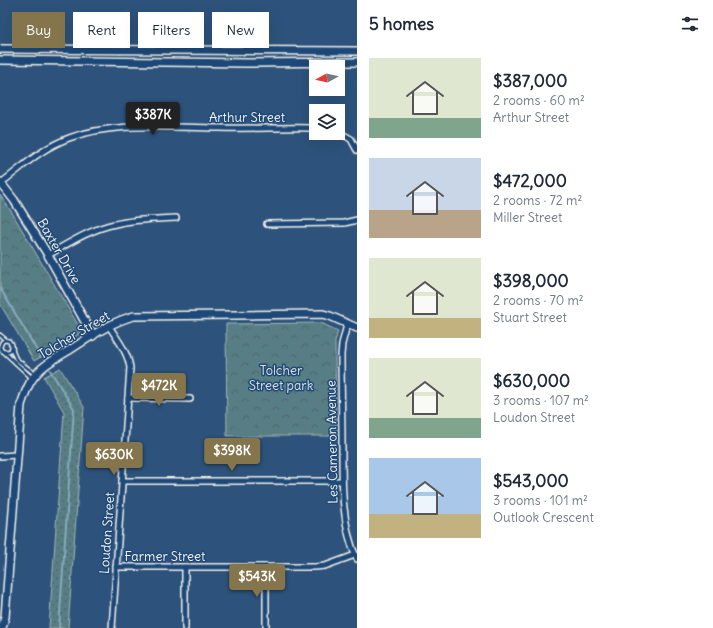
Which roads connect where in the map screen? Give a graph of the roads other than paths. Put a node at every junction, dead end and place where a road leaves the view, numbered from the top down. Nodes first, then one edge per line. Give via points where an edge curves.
1 (0, 48) edge
2 (357, 51) edge
3 (0, 60) edge
4 (357, 62) edge
5 (309, 128) edge
6 (345, 136) edge
7 (355, 141) edge
8 (357, 150) edge
9 (0, 182) edge
10 (176, 218) dead end
11 (357, 220) edge
12 (267, 224) dead end
13 (48, 255) junction
14 (347, 325) junction
15 (109, 326) junction
16 (357, 328) edge
17 (0, 335) edge
18 (93, 336) junction
19 (8, 341) junction
20 (12, 344) junction
21 (0, 347) edge
22 (4, 352) junction
23 (34, 376) junction
24 (128, 398) junction
25 (190, 399) dead end
26 (17, 455) junction
27 (0, 456) edge
28 (122, 481) junction
29 (342, 481) junction
30 (356, 557) edge
31 (116, 567) junction
32 (185, 567) junction
33 (266, 567) junction
34 (2, 628) edge
35 (112, 628) edge
36 (185, 628) edge
37 (266, 628) edge

1 - 2 street
3 - 4 street
5 - 9 street, Arthur Street via 131,127 99,130 51,146
6 - 7 street
7 - 8 street
9 - 13 street, Baxter Drive
10 - 13 street via 114,224 74,240
11 - 12 street via 344,223
13 - 18 street, Baxter Drive
14 - 15 street, Tolcher Street via 323,314 134,316
14 - 16 street, Tolcher Street
14 - 29 street, Les Cameron Avenue via 341,355
15 - 18 street, Tolcher Street
15 - 24 street, Loudon Street via 129,361
17 - 19 lane
18 - 23 street, Tolcher Street via 54,359
19 - 20 lane
19 - 21 lane via 3,341
20 - 22 lane via 10,351
20 - 23 lane via 16,359
21 - 22 lane
22 - 23 lane
23 - 26 street, Tolcher Street via 21,405
24 - 25 street
24 - 28 street, Loudon Street
26 - 27 street
26 - 34 street, Tolcher Street via 5,617
28 - 29 street
28 - 31 street, Loudon Street
29 - 30 street, Les Cameron Avenue via 343,505
30 - 33 street, Farmer Street via 325,566
31 - 32 street, Farmer Street
31 - 35 street, Loudon Street
32 - 33 street, Farmer Street
32 - 36 street
33 - 37 street

